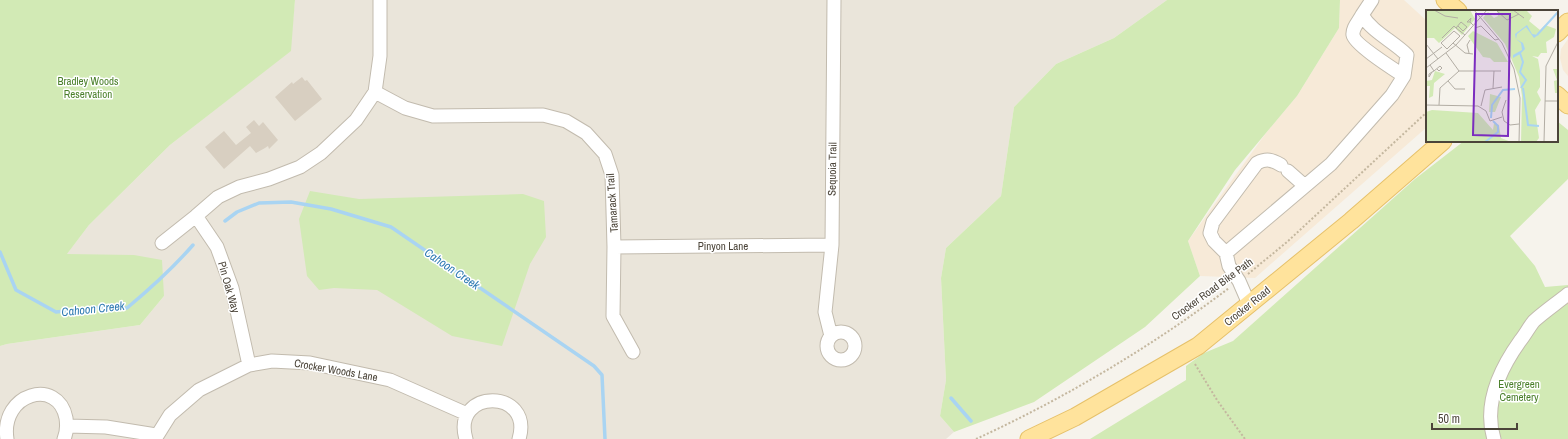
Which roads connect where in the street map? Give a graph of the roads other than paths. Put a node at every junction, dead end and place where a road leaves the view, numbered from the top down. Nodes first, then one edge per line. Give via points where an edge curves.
1 (380, 0) edge
2 (834, 0) edge
3 (1372, 0) edge
4 (1445, 0) edge
5 (1457, 10) edge
6 (1362, 15) junction
7 (1568, 22) edge
8 (1558, 32) edge
9 (1404, 76) junction
10 (375, 92) junction
11 (1558, 97) edge
12 (1568, 105) edge
13 (1442, 142) edge
14 (1305, 186) junction
15 (196, 216) junction
16 (162, 243) dead end
17 (832, 245) junction
18 (614, 247) junction
19 (1226, 253) junction
20 (1568, 294) edge
21 (1249, 304) junction
22 (831, 336) dead end
23 (633, 352) dead end
24 (249, 365) junction
25 (467, 414) junction
26 (67, 426) junction
27 (155, 437) edge
28 (7, 439) edge
29 (64, 439) edge
30 (466, 439) edge
31 (519, 439) edge
32 (1029, 439) edge
33 (1494, 439) edge

1 - 10 street via 380,56
2 - 17 street, Sequoia Trail
3 - 6 street
4 - 5 main road
6 - 9 street via 1366,22 1407,55
6 - 9 street via 1354,28 1354,37 1363,47
7 - 8 main road
9 - 14 street via 1392,95 1331,164
10 - 15 street via 356,120 321,153 300,168 239,187 218,197
10 - 18 street, Tamarack Trail via 405,108 433,116 543,115 566,121 586,133 605,154 612,175
11 - 12 main road
13 - 21 main road, Crocker Road via 1351,221
14 - 19 street
14 - 19 street via 1272,160 1264,159 1257,163 1213,222 1210,233
15 - 16 street
15 - 24 street, Pin Oak Way via 217,245 232,288
17 - 18 street, Pinyon Lane
17 - 22 street, Sequoia Trail via 825,312
18 - 23 street, Tamarack Trail via 613,316
19 - 21 street via 1229,266 1239,280
20 - 33 street via 1533,322 1498,378 1492,401 1490,428
21 - 32 main road, Crocker Road via 1198,346 1075,417
24 - 25 street, Crocker Woods Lane via 272,361 310,363 390,380
24 - 27 street, Crocker Woods Lane via 199,390 170,415
25 - 30 street via 464,423
25 - 31 street via 482,402 501,401 517,413 521,422
26 - 27 street via 106,428
26 - 28 street via 60,406 52,399 32,394 13,403 7,412 4,422
26 - 29 street

